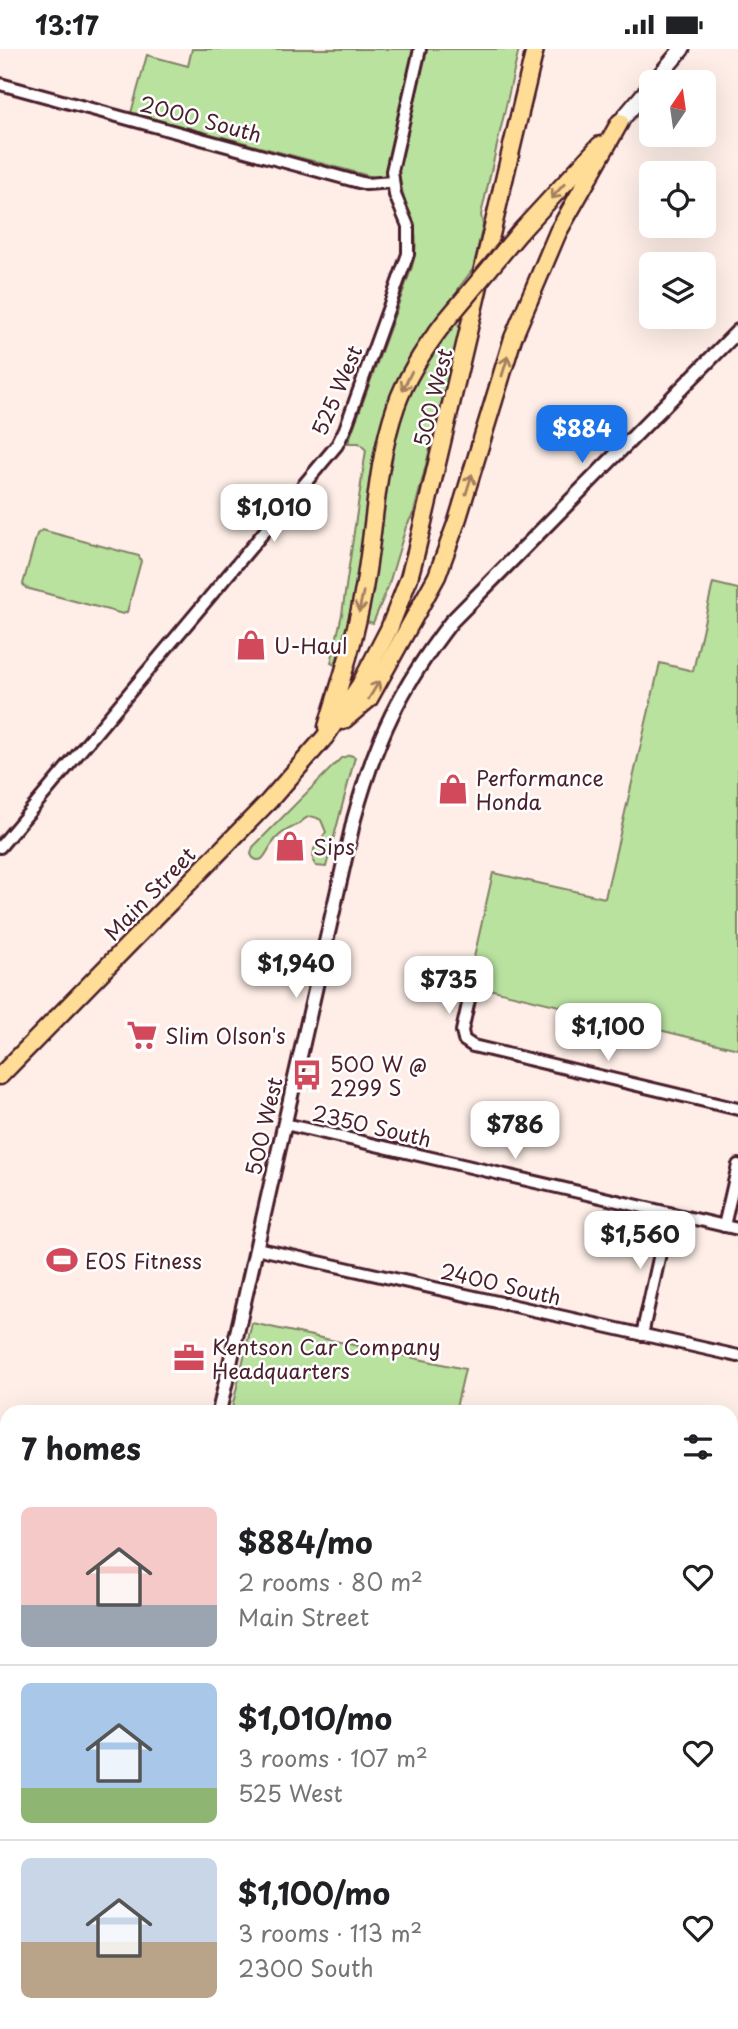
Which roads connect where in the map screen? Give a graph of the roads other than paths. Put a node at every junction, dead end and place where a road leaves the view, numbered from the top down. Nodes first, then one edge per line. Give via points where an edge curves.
1 (420, 49) edge
2 (534, 49) edge
3 (682, 49) edge
4 (664, 70) edge
5 (0, 85) edge
6 (639, 99) edge
7 (620, 122) junction
8 (393, 182) junction
9 (738, 331) edge
10 (325, 737) junction
11 (0, 847) edge
12 (471, 991) dead end
13 (0, 1076) edge
14 (738, 1109) edge
15 (285, 1124) junction
16 (738, 1165) edge
17 (669, 1213) junction
18 (724, 1226) junction
19 (738, 1229) edge
20 (256, 1248) junction
21 (642, 1335) junction
22 (738, 1356) edge
23 (221, 1405) edge

1 - 8 street, 525 West via 395,154
2 - 10 main road, 500 West via 409,578 375,658
3 - 4 main road
5 - 8 street, 2000 South via 366,184
6 - 7 main road
10 -> 7 main road via 369,699 437,576 513,338 558,232
7 -> 10 main road, bridge via 444,323 408,378 393,416 363,593
8 - 11 street, 525 West via 408,226 408,254 342,437
9 - 15 street, 500 West via 451,622 402,692 369,766 354,819
10 - 13 main road, Main Street
12 - 14 street via 462,1031 468,1044
15 - 17 street, 2350 South
15 - 20 street, 500 West
16 - 18 street
17 - 18 street, 2350 South
17 - 21 street
18 - 19 street, 2350 South
20 - 21 street, 2400 South
20 - 23 street, 500 West
21 - 22 street, 2400 South

